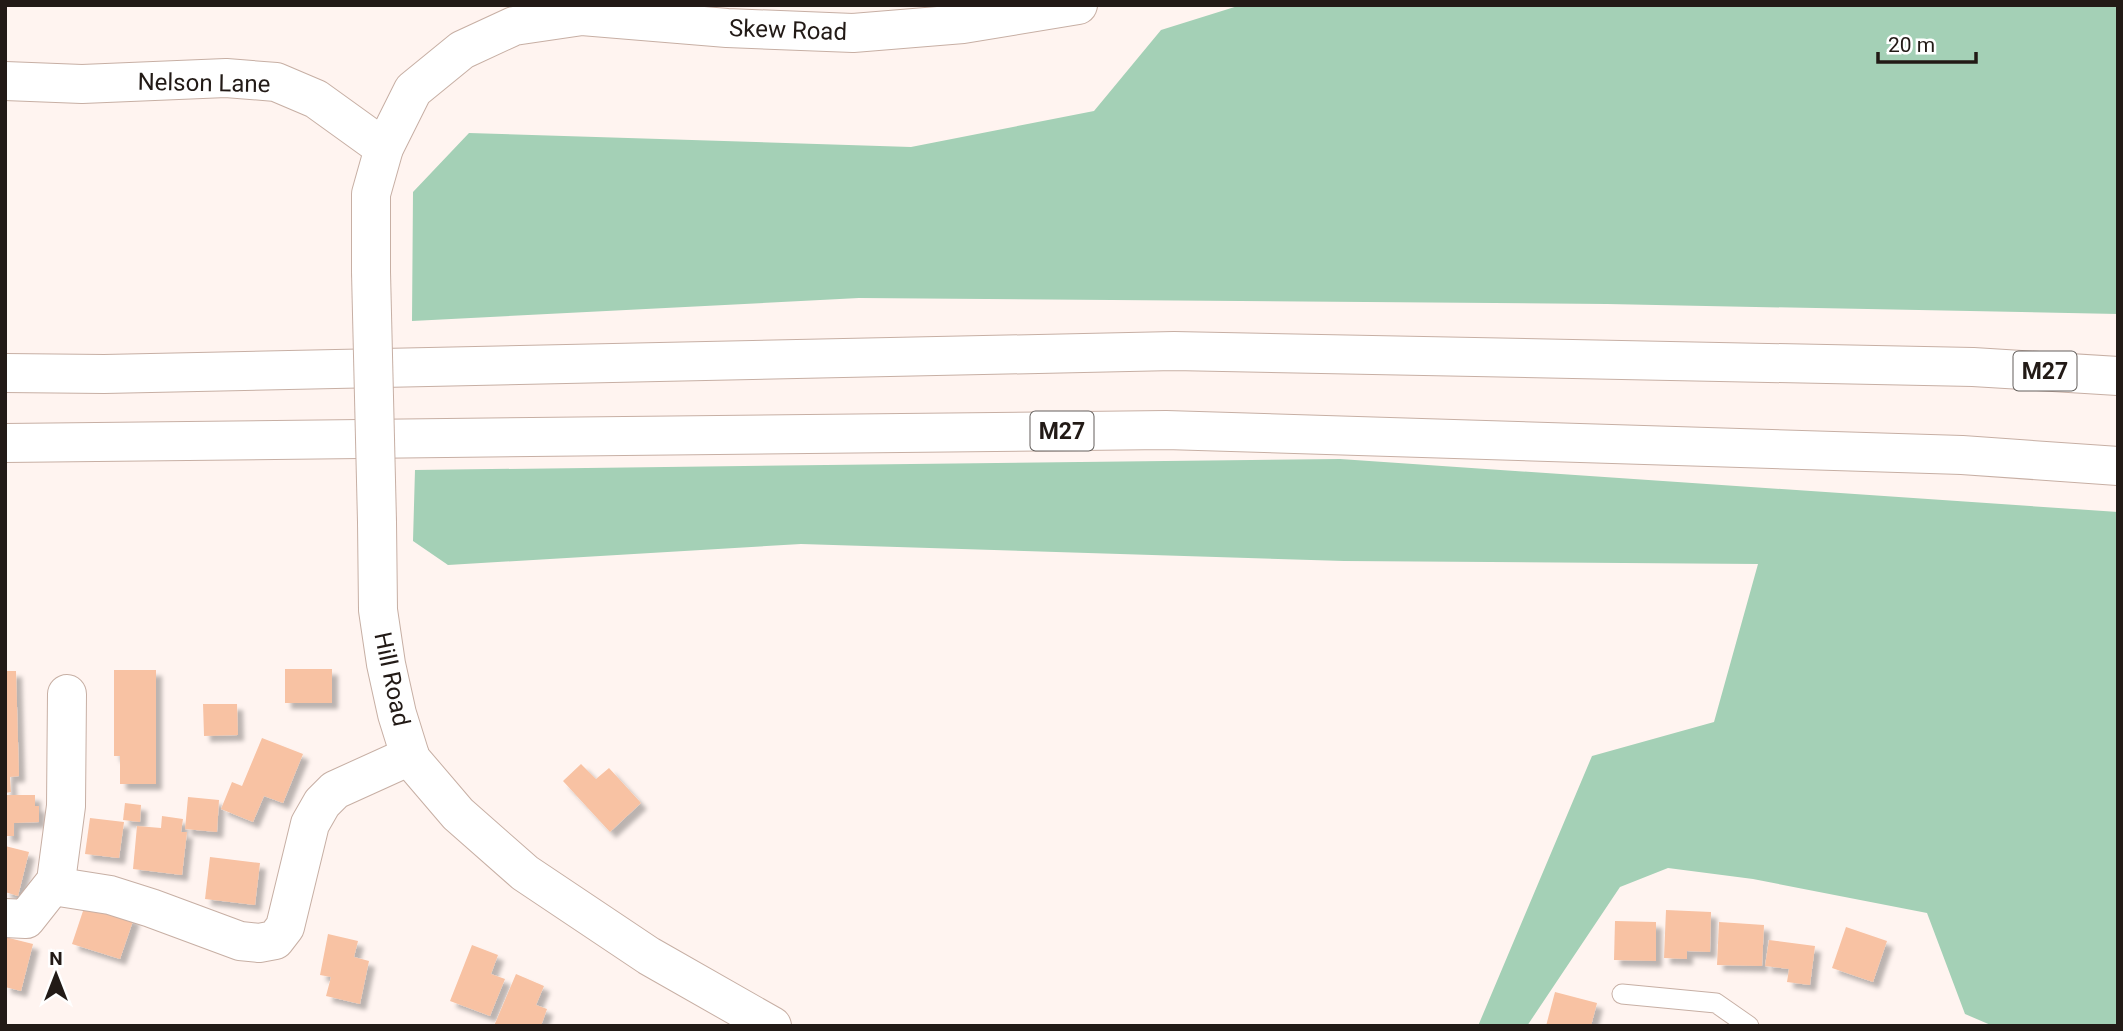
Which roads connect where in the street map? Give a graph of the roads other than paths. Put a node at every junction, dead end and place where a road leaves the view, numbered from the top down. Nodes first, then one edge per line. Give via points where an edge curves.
1 (1078, 5) edge
2 (5, 81) edge
3 (384, 148) junction
4 (5, 373) edge
5 (2118, 376) edge
6 (5, 443) edge
7 (2118, 466) edge
8 (67, 694) dead end
9 (410, 756) junction
10 (53, 886) junction
11 (5, 918) edge
12 (1622, 994) dead end
13 (772, 1026) edge
14 (1749, 1026) edge

1 - 3 main road, Skew Road via 963,24 853,33 582,16 514,26 462,50 413,90
2 - 3 main road, Nelson Lane via 82,84 226,78 276,82 316,99
3 - 9 main road, Hill Road, bridge via 372,194 378,610 386,664
4 - 5 main road, M27 via 1174,351 1973,367
6 - 7 main road, M27 via 1166,430 1962,455
8 - 10 main road via 66,806
9 - 10 main road via 335,790 322,803 310,824 285,927 275,940 240,941 110,895
9 - 13 main road, Hill Road via 458,814 525,873 649,956
10 - 11 main road via 26,919
12 - 14 lane via 1716,1003

